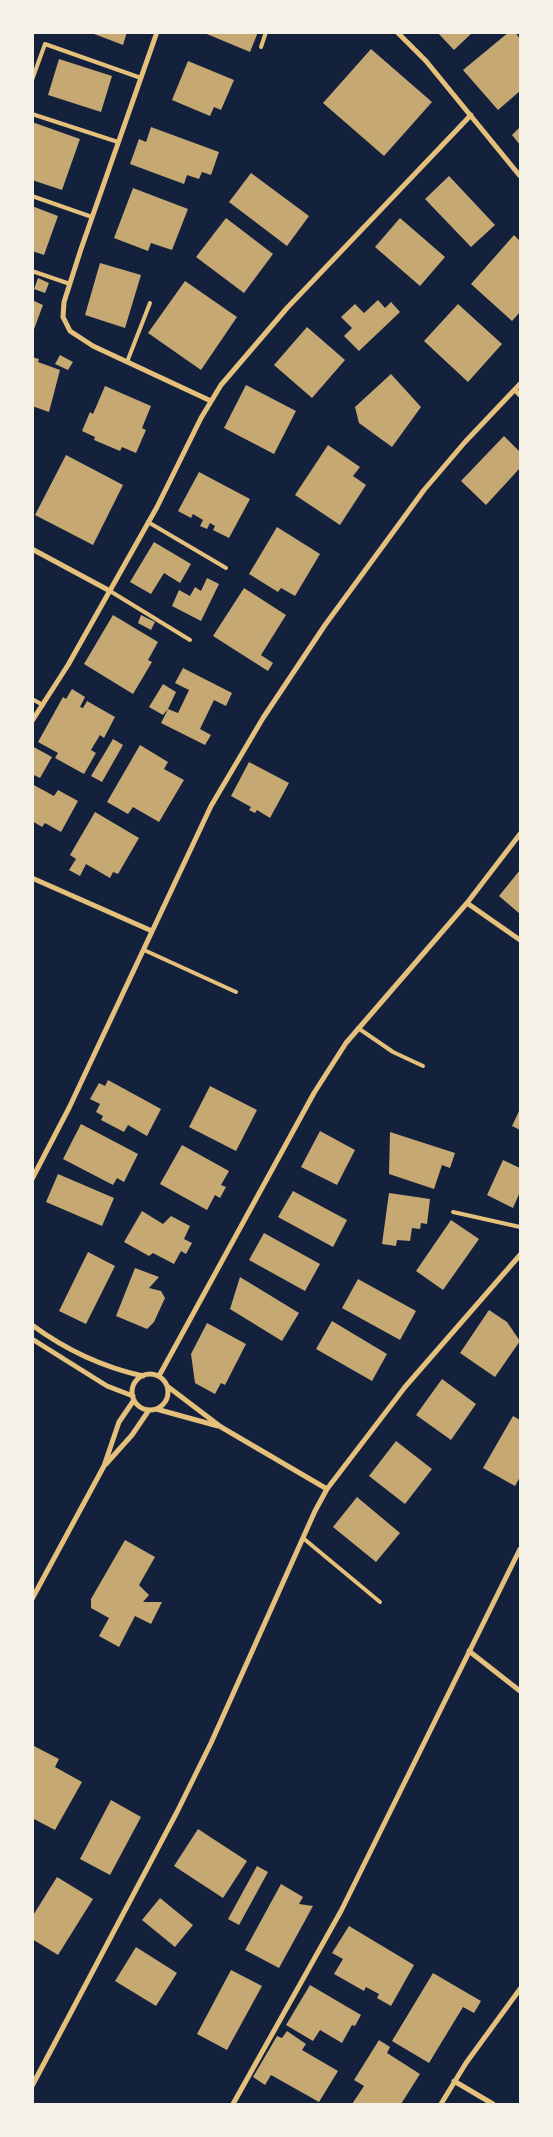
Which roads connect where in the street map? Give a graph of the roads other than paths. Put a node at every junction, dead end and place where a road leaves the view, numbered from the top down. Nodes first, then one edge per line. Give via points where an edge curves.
1 (157, 32) edge
2 (266, 32) edge
3 (397, 32) edge
4 (261, 47) dead end
5 (141, 78) junction
6 (32, 80) edge
7 (32, 114) edge
8 (471, 116) junction
9 (118, 142) junction
10 (520, 176) edge
11 (32, 196) edge
12 (92, 217) junction
13 (32, 271) edge
14 (70, 284) junction
15 (150, 303) dead end
16 (127, 362) junction
17 (520, 384) edge
18 (515, 390) junction
19 (520, 396) edge
20 (211, 401) junction
21 (148, 522) junction
22 (32, 548) edge
23 (226, 568) dead end
24 (110, 591) junction
25 (190, 640) dead end
26 (32, 699) edge
27 (44, 705) junction
28 (32, 721) edge
29 (520, 834) edge
30 (32, 878) edge
31 (467, 903) junction
32 (152, 932) junction
33 (520, 940) edge
34 (144, 950) junction
35 (236, 992) dead end
36 (358, 1028) junction
37 (423, 1066) dead end
38 (32, 1179) edge
39 (454, 1212) dead end
40 (520, 1227) edge
41 (520, 1256) edge
42 (32, 1325) edge
43 (32, 1339) edge
44 (143, 1376) junction
45 (158, 1376) junction
46 (167, 1386) junction
47 (133, 1398) junction
48 (156, 1409) junction
49 (149, 1410) junction
50 (221, 1427) junction
51 (104, 1466) junction
52 (327, 1489) junction
53 (303, 1538) junction
54 (520, 1549) edge
55 (32, 1599) edge
56 (380, 1602) dead end
57 (469, 1651) junction
58 (520, 1691) edge
59 (520, 1988) edge
60 (454, 2081) junction
61 (32, 2086) edge
62 (233, 2104) edge
63 (441, 2104) edge
64 (493, 2104) edge

1 - 5 street
2 - 4 lane
3 - 8 street via 426,61
5 - 6 lane via 45,44
5 - 9 street
7 - 9 lane
8 - 10 street
8 - 20 street via 287,308
9 - 12 street
11 - 12 lane
12 - 14 street
13 - 14 lane
14 - 16 street via 63,311 70,331
15 - 16 lane
16 - 20 street
17 - 18 street
18 - 19 street
18 - 32 street via 424,490 262,718 211,806
20 - 21 street
21 - 23 lane
21 - 24 street
22 - 24 street
24 - 25 lane
24 - 27 street
26 - 27 lane
27 - 28 street
29 - 31 street
30 - 32 street
31 - 33 street
31 - 36 street
32 - 34 street
34 - 35 lane
34 - 38 street via 70,1108
36 - 37 lane via 393,1052
36 - 45 street via 314,1093
39 - 40 lane
41 - 52 street via 405,1387
42 - 44 street via 99,1364
43 - 47 street via 107,1386
44 - 45 street
44 - 47 street via 136,1382
45 - 46 street
46 - 48 street via 166,1400
46 - 50 street
47 - 49 street via 138,1405
47 - 51 street via 119,1422
48 - 49 street
48 - 50 street
49 - 51 street
50 - 52 street
51 - 55 street
52 - 53 street
53 - 56 lane
53 - 61 street via 177,1812
54 - 57 street
57 - 58 street
57 - 62 street via 341,1911
59 - 60 street
60 - 63 street
60 - 64 street

